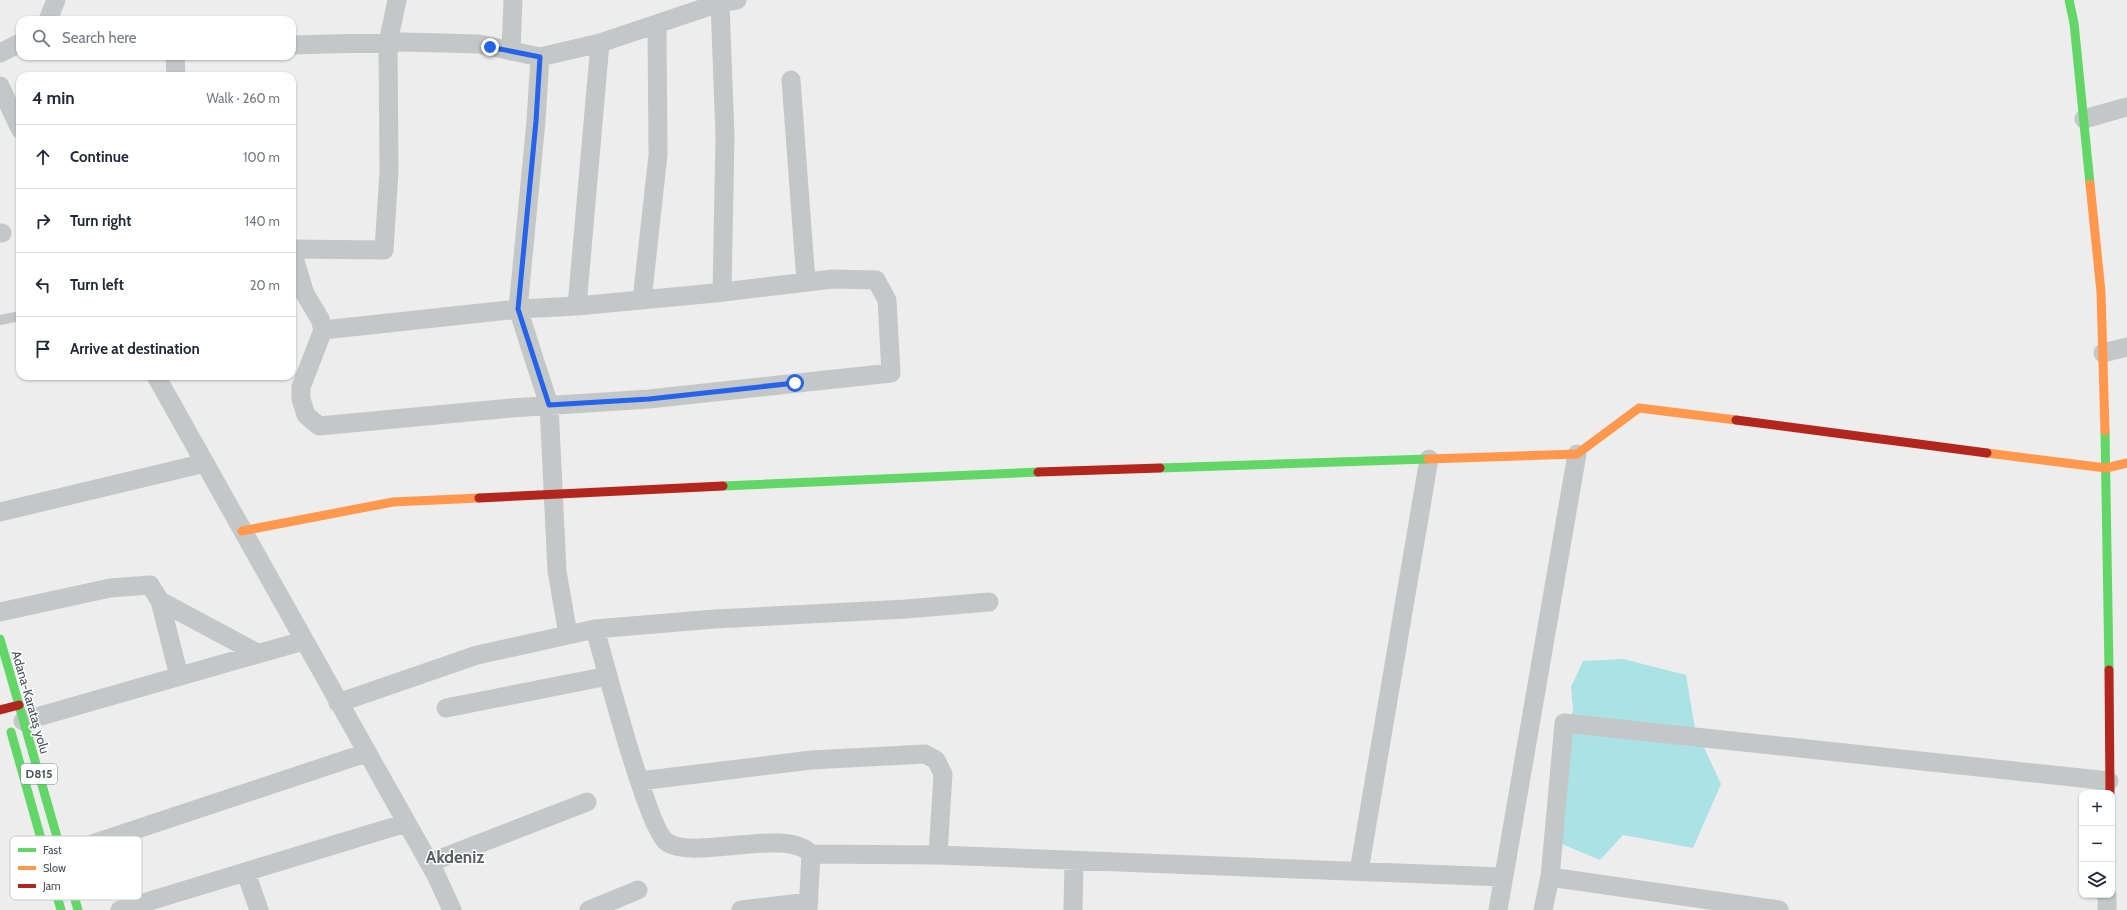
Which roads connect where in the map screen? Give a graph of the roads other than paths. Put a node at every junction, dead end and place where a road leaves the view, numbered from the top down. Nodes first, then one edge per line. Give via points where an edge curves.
1 (56, 0) edge
2 (397, 0) edge
3 (513, 0) edge
4 (2069, 0) edge
5 (728, 2) edge
6 (50, 16) edge
7 (657, 24) junction
8 (388, 43) junction
9 (600, 43) junction
10 (16, 45) edge
11 (296, 45) edge
12 (511, 51) junction
13 (0, 53) edge
14 (540, 57) junction
15 (175, 60) edge
16 (176, 72) edge
17 (790, 80) dead end
18 (0, 86) edge
19 (2127, 107) edge
20 (2084, 119) junction
21 (16, 120) edge
22 (296, 250) edge
23 (296, 264) edge
24 (806, 282) junction
25 (722, 292) junction
26 (642, 300) junction
27 (578, 306) junction
28 (518, 309) junction
29 (16, 317) edge
30 (0, 320) edge
31 (323, 330) junction
32 (2127, 347) edge
33 (2103, 353) junction
34 (158, 380) edge
35 (549, 405) junction
36 (1577, 454) junction
37 (1429, 458) junction
38 (205, 463) junction
39 (2127, 463) edge
40 (2106, 468) junction
41 (553, 496) junction
42 (0, 512) edge
43 (242, 531) junction
44 (160, 601) junction
45 (989, 602) dead end
46 (0, 612) edge
47 (595, 628) junction
48 (568, 635) junction
49 (0, 639) edge
50 (303, 641) junction
51 (259, 654) junction
52 (179, 676) junction
53 (608, 676) junction
54 (338, 703) junction
55 (446, 708) dead end
56 (9, 712) edge
57 (366, 753) junction
58 (640, 781) junction
59 (2110, 787) edge
60 (587, 802) dead end
61 (406, 822) junction
62 (42, 836) edge
63 (55, 836) edge
64 (116, 836) edge
65 (811, 854) junction
66 (938, 855) junction
67 (1074, 861) junction
68 (429, 863) junction
69 (1359, 871) junction
70 (246, 873) junction
71 (1503, 877) junction
72 (1550, 877) junction
73 (638, 890) dead end
74 (2107, 898) edge
75 (58, 900) edge
76 (75, 900) edge
77 (809, 906) edge
78 (61, 910) edge
79 (78, 910) edge
80 (120, 910) edge
81 (259, 910) edge
82 (452, 910) edge
83 (589, 910) edge
84 (741, 910) edge
85 (1073, 910) edge
86 (1498, 910) edge
87 (1542, 910) edge
88 (1779, 910) edge
89 (2107, 910) edge

1 - 6 street
2 - 8 street
3 - 12 street
4 - 20 street via 2074,23
5 - 7 street
5 - 25 street
7 - 9 street
7 - 26 street via 658,155
8 - 11 street
8 - 12 street via 480,44
8 - 22 street via 389,171 384,250
9 - 14 street
9 - 27 street
10 - 13 street
12 - 14 street
14 - 28 street
15 - 16 street
17 - 24 street
18 - 21 street
19 - 20 street
20 - 33 street via 2101,292
23 - 31 street via 305,294 320,319
24 - 25 street
24 - 35 street via 833,279 876,280 887,300 891,373 649,399
25 - 26 street
26 - 27 street
27 - 28 street
28 - 31 street
28 - 35 street
29 - 30 lane
31 - 35 street via 302,387 306,414 319,426
32 - 33 street
33 - 40 street
34 - 38 street
35 - 41 street
36 - 37 street
36 - 40 street via 1639,408
36 - 71 street
37 - 41 street via 1024,472
37 - 69 street
38 - 42 street
38 - 43 street
39 - 40 street
40 - 59 street
41 - 43 street via 393,502
41 - 48 street via 557,572
43 - 50 street
44 - 46 street via 150,585 135,586 110,588
44 - 51 street
44 - 52 street
45 - 47 street
47 - 48 street
47 - 53 street
48 - 54 street via 477,655
49 - 56 street, Adana-Karataş yolu / D815
50 - 51 street
50 - 54 street
51 - 52 street
52 - 56 street
53 - 55 street
53 - 58 street
54 - 57 street
56 - 62 street, Adana-Karataş yolu / D815
56 - 63 street, Adana-Karataş yolu / D815
57 - 61 street
57 - 64 street
58 - 65 street via 661,837 668,843 683,848 776,844 801,846
58 - 66 street via 812,760 925,754 936,760 943,774
59 - 72 street via 1564,723
60 - 68 street
61 - 68 street
61 - 70 street
65 - 66 street
65 - 77 street
66 - 67 street
67 - 69 street
67 - 85 street
68 - 82 street
69 - 71 street
70 - 80 street
70 - 81 street
71 - 86 street
72 - 87 street
72 - 88 street
73 - 83 street
74 - 89 street
75 - 78 street, Adana-Karataş yolu / D815
76 - 79 street, Adana-Karataş yolu / D815
77 - 84 street

